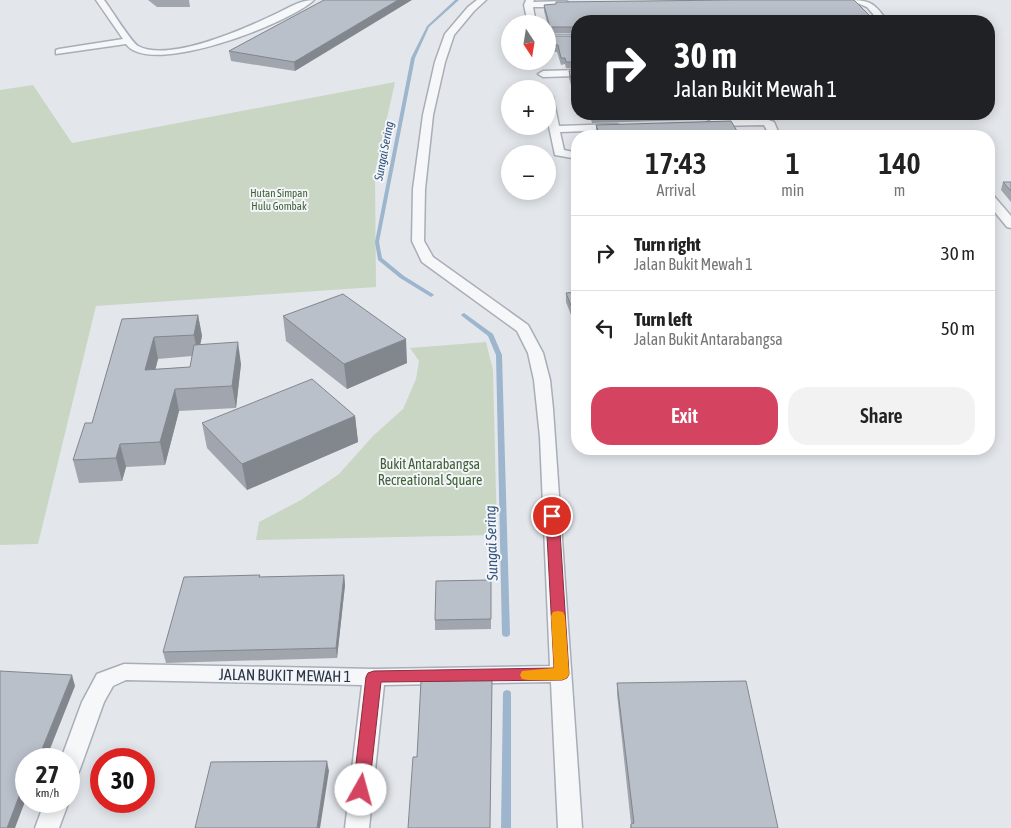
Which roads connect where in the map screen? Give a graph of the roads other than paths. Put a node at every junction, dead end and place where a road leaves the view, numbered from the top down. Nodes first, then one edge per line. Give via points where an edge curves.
1 (100, 0) edge
2 (310, 0) edge
3 (482, 0) edge
4 (854, 0) edge
5 (529, 2) edge
6 (574, 4) edge
7 (531, 15) edge
8 (878, 15) edge
9 (556, 38) edge
10 (571, 38) edge
11 (129, 41) junction
12 (59, 52) dead end
13 (542, 70) edge
14 (571, 74) edge
15 (582, 120) edge
16 (722, 120) edge
17 (556, 123) edge
18 (556, 123) edge
19 (632, 126) edge
20 (772, 130) edge
21 (555, 135) edge
22 (559, 153) joint
23 (571, 155) edge
24 (995, 205) edge
25 (1011, 224) edge
26 (562, 674) junction
27 (374, 677) junction
28 (77, 748) edge
29 (53, 813) edge
30 (47, 828) edge
31 (356, 828) edge
32 (570, 828) edge

1 - 11 street
2 - 11 street via 258,27 191,48 147,51 136,49
3 - 26 street via 450,34 440,62 428,115 421,171 418,241 427,259 523,328 533,343 542,382 548,437
4 - 8 street via 870,5
5 - 6 street
5 - 7 street
9 - 10 street
11 - 12 street
13 - 14 street via 543,77
15 - 17 street
16 - 20 street via 766,122
18 - 19 street
21 - 22 street
22 - 23 street
24 - 25 street
26 - 27 street, JALAN BUKIT MEWAH 1
26 - 32 street
27 - 28 street, JALAN BUKIT MEWAH 1 via 124,672 105,680 93,702
27 - 31 street
29 - 30 street

